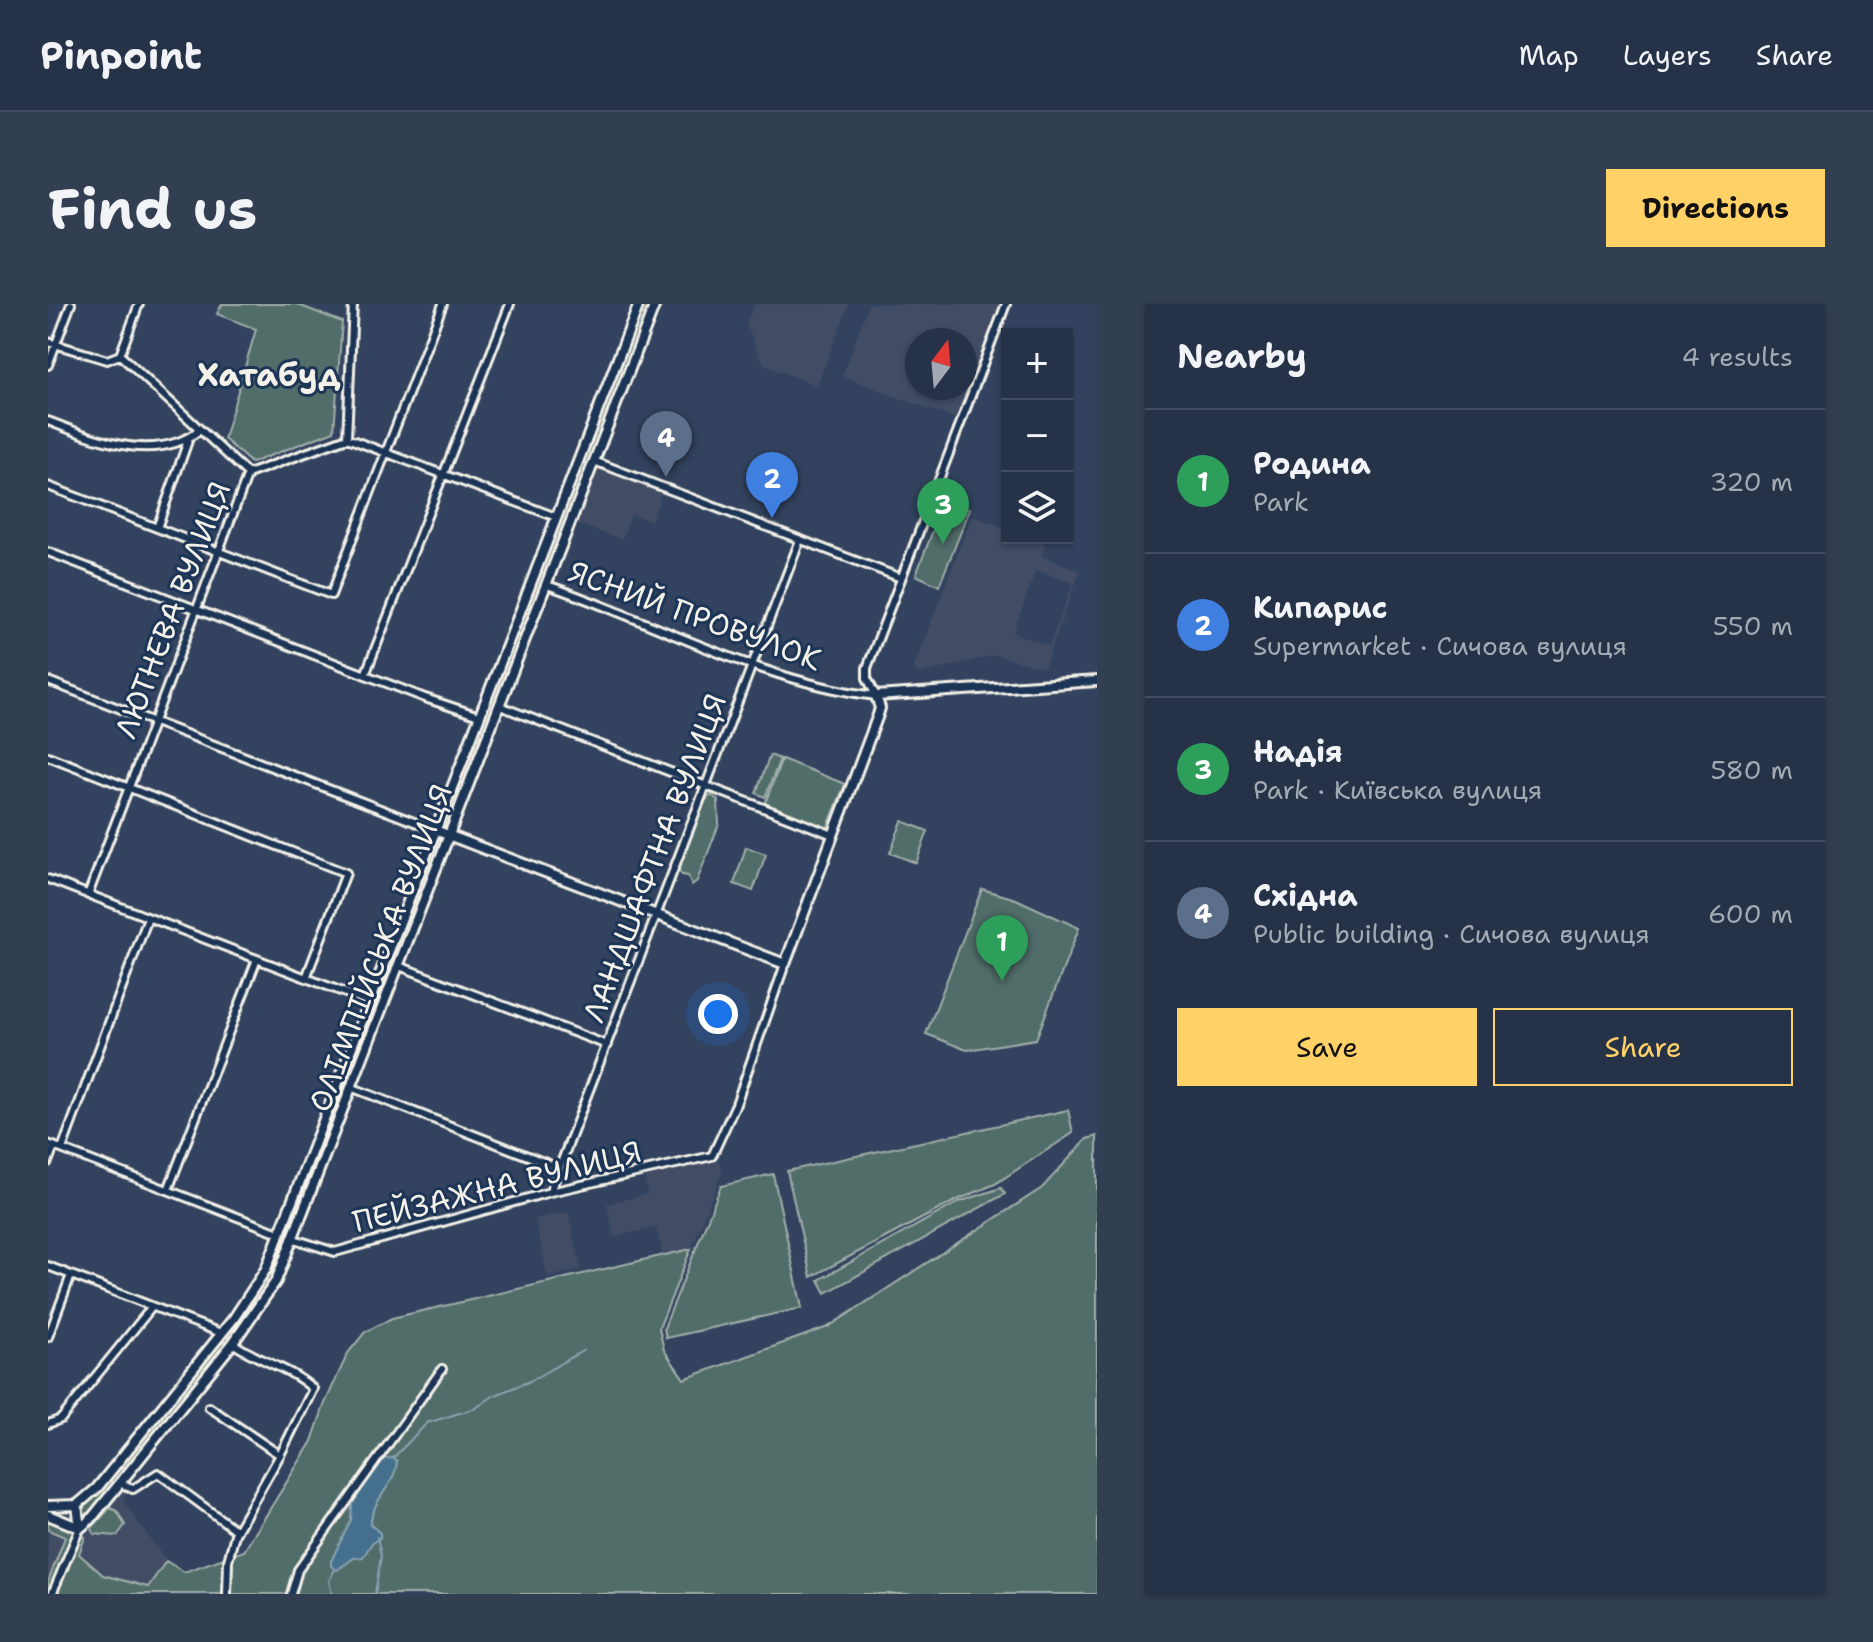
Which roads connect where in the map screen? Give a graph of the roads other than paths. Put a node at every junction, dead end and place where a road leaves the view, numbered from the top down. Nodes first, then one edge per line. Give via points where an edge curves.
1 (71, 304) edge
2 (139, 304) edge
3 (353, 304) edge
4 (443, 304) edge
5 (510, 304) edge
6 (639, 304) edge
7 (655, 304) edge
8 (1006, 304) edge
9 (52, 343) edge
10 (120, 355) junction
11 (48, 365) edge
12 (48, 421) edge
13 (200, 430) junction
14 (189, 438) junction
15 (347, 438) junction
16 (386, 453) junction
17 (594, 461) junction
18 (248, 474) junction
19 (444, 475) junction
20 (48, 486) edge
21 (556, 517) junction
22 (571, 524) junction
23 (157, 528) junction
24 (800, 540) junction
25 (48, 552) edge
26 (219, 552) junction
27 (901, 578) junction
28 (547, 585) junction
29 (197, 609) junction
30 (753, 665) junction
31 (365, 675) junction
32 (48, 681) edge
33 (1097, 681) edge
34 (876, 696) junction
35 (500, 706) junction
36 (479, 716) junction
37 (153, 722) junction
38 (48, 756) edge
39 (706, 786) junction
40 (128, 788) junction
41 (435, 830) junction
42 (450, 835) junction
43 (833, 835) junction
44 (48, 879) edge
45 (88, 895) junction
46 (657, 915) junction
47 (148, 918) junction
48 (257, 959) junction
49 (785, 964) junction
50 (399, 966) junction
51 (306, 978) junction
52 (369, 1002) junction
53 (607, 1045) junction
54 (353, 1088) junction
55 (55, 1147) edge
56 (48, 1162) edge
57 (559, 1168) junction
58 (168, 1190) junction
59 (550, 1192) junction
60 (279, 1233) junction
61 (294, 1239) junction
62 (48, 1266) edge
63 (71, 1275) junction
64 (152, 1307) junction
65 (221, 1333) junction
66 (48, 1337) edge
67 (233, 1343) junction
68 (442, 1369) dead end
69 (209, 1407) dead end
70 (48, 1424) edge
71 (280, 1455) junction
72 (120, 1483) junction
73 (97, 1488) junction
74 (108, 1497) junction
75 (77, 1505) junction
76 (48, 1506) edge
77 (48, 1515) edge
78 (80, 1528) junction
79 (237, 1531) junction
80 (52, 1594) edge
81 (227, 1594) edge
82 (291, 1594) edge

1 - 9 street
2 - 10 street
3 - 15 street
4 - 16 street
5 - 19 street
6 - 21 main road, ОЛІМПІЙСЬКА ВУЛИЦЯ
7 - 17 main road, ОЛІМПІЙСЬКА ВУЛИЦЯ
8 - 27 street
9 - 10 street via 107,360
9 - 11 street
10 - 13 street
12 - 14 street via 132,448
13 - 14 street
13 - 18 street
14 - 23 street
15 - 16 street
15 - 18 street, ЛЮТНЕВА ВУЛИЦЯ
16 - 19 street
16 - 26 street via 331,595
17 - 22 main road, ОЛІМПІЙСЬКА ВУЛИЦЯ
17 - 24 street
18 - 26 street, ЛЮТНЕВА ВУЛИЦЯ
19 - 21 street
19 - 31 street
20 - 23 street
21 - 22 main road
21 - 36 main road, ОЛІМПІЙСЬКА ВУЛИЦЯ
22 - 28 main road, ОЛІМПІЙСЬКА ВУЛИЦЯ
23 - 26 street
24 - 27 street
24 - 30 street, ЛАНДШАФТНА ВУЛИЦЯ
25 - 29 street
26 - 29 street, ЛЮТНЕВА ВУЛИЦЯ
27 - 34 street via 867,668
28 - 30 street, ЯСНИЙ ПРОВУЛОК
28 - 35 main road, ОЛІМПІЙСЬКА ВУЛИЦЯ
29 - 31 street
29 - 37 street, ЛЮТНЕВА ВУЛИЦЯ
30 - 34 street, ЯСНИЙ ПРОВУЛОК
30 - 39 street, ЛАНДШАФТНА ВУЛИЦЯ
31 - 36 street
32 - 37 street
33 - 34 main road
34 - 43 main road via 878,715
35 - 39 street
35 - 42 main road, ОЛІМПІЙСЬКА ВУЛИЦЯ
36 - 41 main road, ОЛІМПІЙСЬКА ВУЛИЦЯ
37 - 40 street, ЛЮТНЕВА ВУЛИЦЯ
37 - 41 street
38 - 40 street
39 - 43 street
39 - 46 street, ЛАНДШАФТНА ВУЛИЦЯ
40 - 45 street, ЛЮТНЕВА ВУЛИЦЯ
40 - 51 street via 346,873
41 - 42 main road
41 - 52 main road, ОЛІМПІЙСЬКА ВУЛИЦЯ
42 - 46 main road
42 - 50 main road, ОЛІМПІЙСЬКА ВУЛИЦЯ
43 - 49 main road
44 - 45 street
45 - 47 street
46 - 49 main road
46 - 53 street, ЛАНДШАФТНА ВУЛИЦЯ
47 - 48 street
47 - 55 street
48 - 51 street
48 - 58 street
49 - 59 street, ПЕЙЗАЖНА ВУЛИЦЯ via 712,1156
50 - 53 street
50 - 54 main road, ОЛІМПІЙСЬКА ВУЛИЦЯ
51 - 52 street
52 - 60 main road, ОЛІМПІЙСЬКА ВУЛИЦЯ
53 - 57 street, ЛАНДШАФТНА ВУЛИЦЯ
54 - 57 street
54 - 61 main road, ОЛІМПІЙСЬКА ВУЛИЦЯ
55 - 56 street
55 - 58 street
57 - 59 street, ЛАНДШАФТНА ВУЛИЦЯ
58 - 60 street
59 - 61 street, ПЕЙЗАЖНА ВУЛИЦЯ via 335,1252
60 - 61 main road
60 - 65 main road, ОЛІМПІЙСЬКА ВУЛИЦЯ via 261,1278
61 - 67 main road, ОЛІМПІЙСЬКА ВУЛИЦЯ via 268,1296
62 - 63 street
63 - 64 street
63 - 66 street
64 - 65 street
64 - 70 street via 61,1419
65 - 67 main road
65 - 73 main road, ОЛІМПІЙСЬКА ВУЛИЦЯ
67 - 71 street via 313,1389
67 - 72 main road, ОЛІМПІЙСЬКА ВУЛИЦЯ
68 - 82 street via 298,1570
69 - 71 street
71 - 79 street
72 - 74 main road, ОЛІМПІЙСЬКА ВУЛИЦЯ
72 - 79 street via 133,1489 158,1473
73 - 74 main road
73 - 75 main road, ОЛІМПІЙСЬКА ВУЛИЦЯ
74 - 78 main road, ОЛІМПІЙСЬКА ВУЛИЦЯ
75 - 76 main road
75 - 78 main road
77 - 78 main road
78 - 80 street
79 - 81 street via 228,1561

